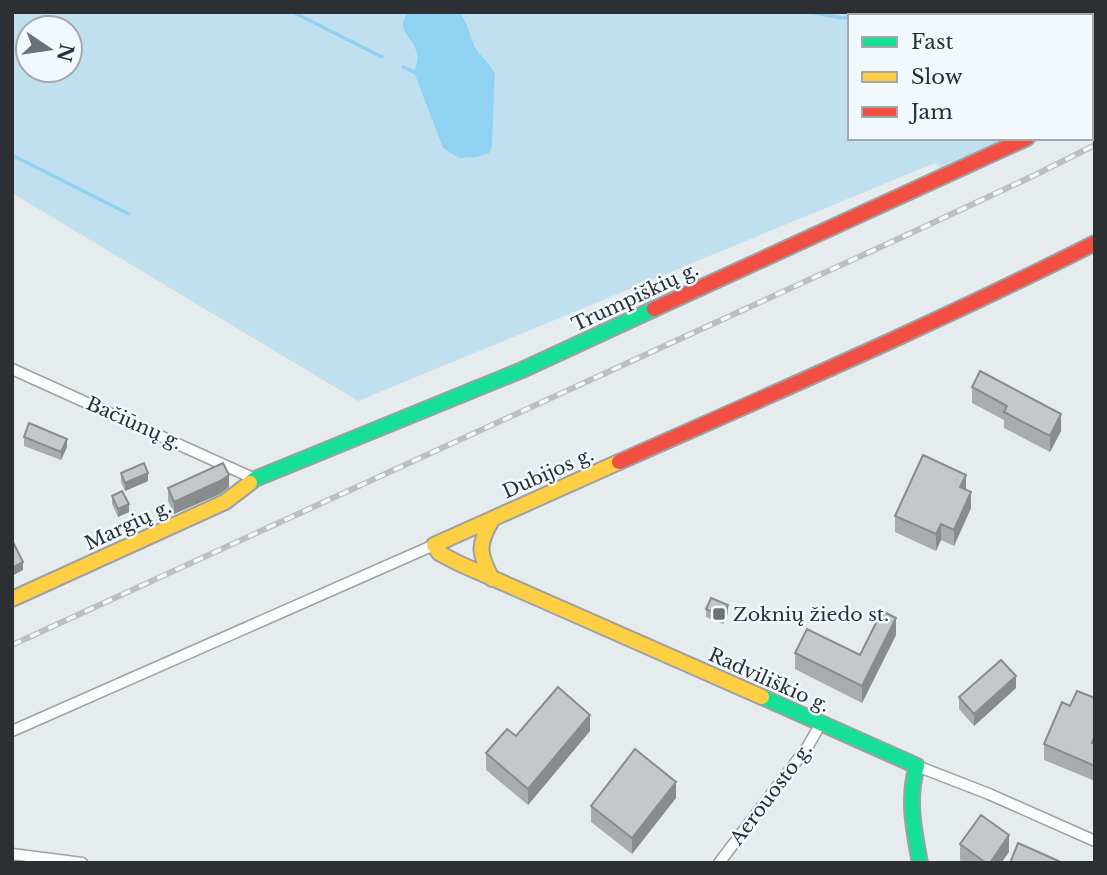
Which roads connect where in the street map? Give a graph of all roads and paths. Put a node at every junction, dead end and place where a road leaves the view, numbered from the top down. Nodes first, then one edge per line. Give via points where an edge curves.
1 (1023, 140) edge
2 (1095, 243) edge
3 (12, 369) edge
4 (255, 479) junction
5 (492, 520) junction
6 (435, 545) junction
7 (492, 579) junction
8 (12, 599) edge
9 (821, 723) junction
10 (12, 731) edge
11 (917, 766) junction
12 (1095, 841) edge
13 (12, 854) edge
14 (82, 863) edge
15 (719, 863) edge
16 (920, 863) edge

1 - 4 main road, Trumpiškių g. via 522,370
2 - 5 main road, Dubijos g. via 860,355
3 - 4 street, Bačiūnų g.
4 - 8 main road, Margių g. via 225,502
5 - 6 main road, Dubijos g.
5 - 7 main road via 482,535 480,552
6 - 7 main road, Radviliškio g. via 444,556
6 - 10 street, Dubijos g.
7 - 9 main road, Radviliškio g.
9 - 11 main road, Radviliškio g.
9 - 15 street, Aerouosto g.
11 - 12 street, Radviliškio g.
11 - 16 main road via 912,808
13 - 14 street

